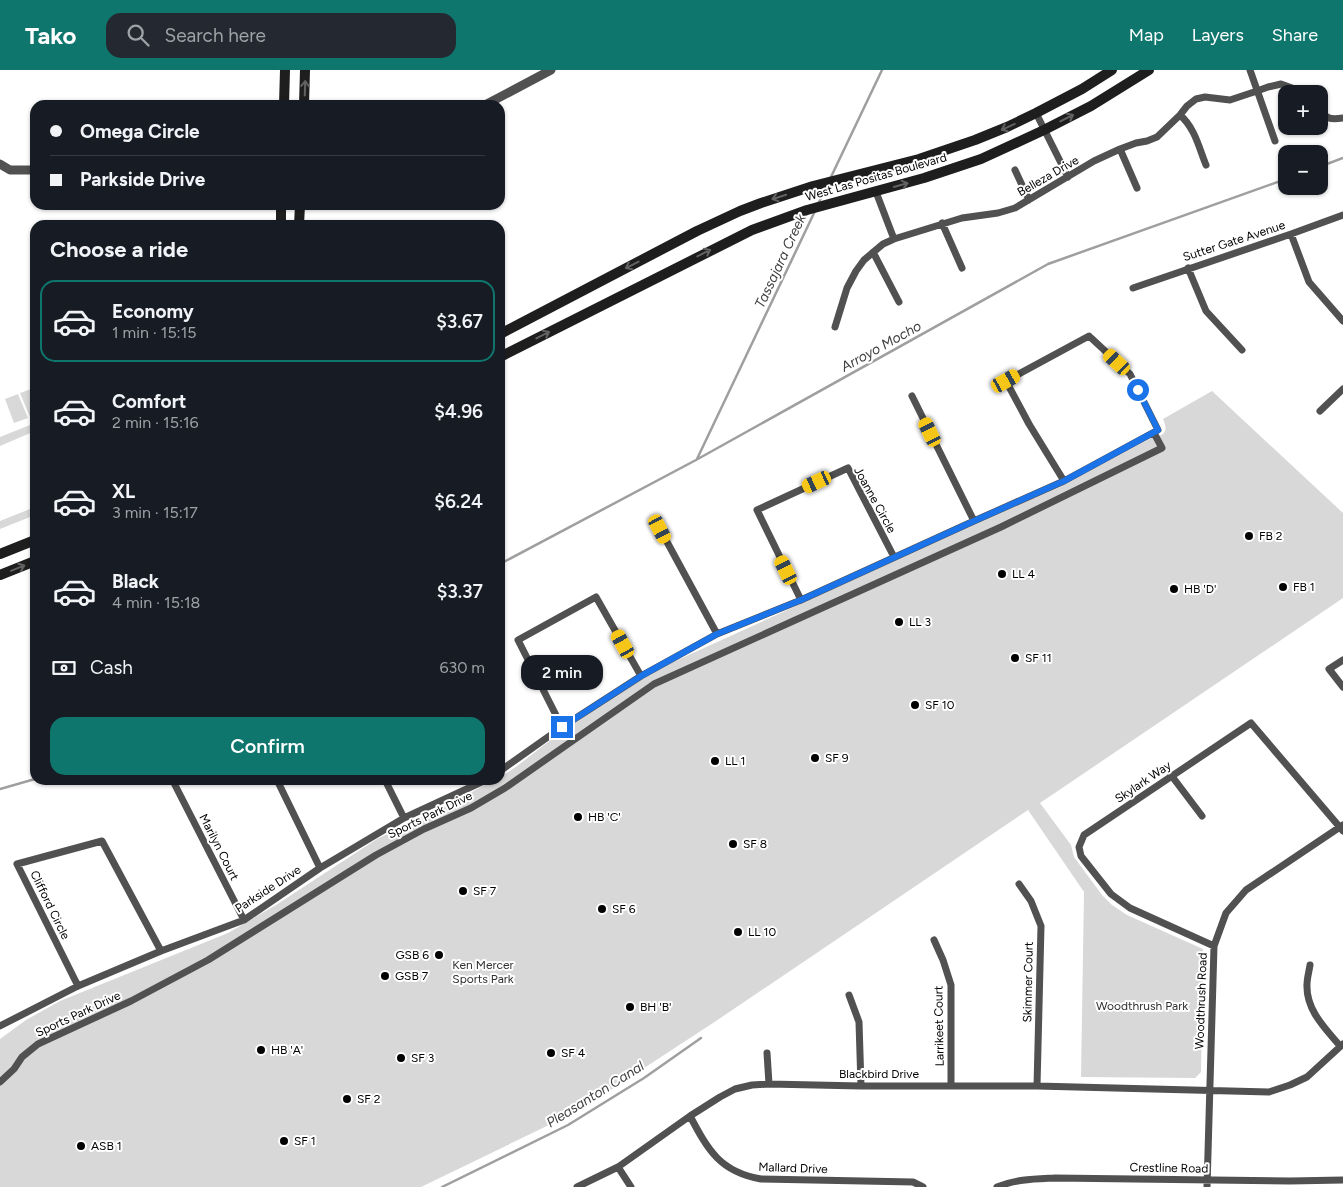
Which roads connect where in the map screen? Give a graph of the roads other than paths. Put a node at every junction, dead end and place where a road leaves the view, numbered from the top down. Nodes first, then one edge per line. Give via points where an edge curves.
1 (285, 70) edge
2 (305, 70) edge
3 (551, 70) edge
4 (1112, 70) edge
5 (1149, 70) edge
6 (1250, 70) edge
7 (1284, 85) edge
8 (1257, 91) junction
9 (284, 100) edge
10 (304, 100) edge
11 (494, 100) edge
12 (1036, 113) junction
13 (1180, 115) junction
14 (1328, 118) edge
15 (1343, 118) edge
16 (1044, 130) junction
17 (1275, 141) dead end
18 (1120, 149) junction
19 (0, 164) edge
20 (1206, 165) dead end
21 (10, 170) junction
22 (30, 170) edge
23 (1014, 170) dead end
24 (0, 175) edge
25 (1068, 177) junction
26 (1136, 188) dead end
27 (876, 192) junction
28 (1029, 200) junction
29 (1343, 215) edge
30 (942, 224) junction
31 (1291, 234) junction
32 (894, 239) junction
33 (873, 252) junction
34 (962, 268) dead end
35 (1188, 268) junction
36 (1133, 288) dead end
37 (899, 302) dead end
38 (1343, 321) edge
39 (835, 327) dead end
40 (505, 331) edge
41 (1242, 350) dead end
42 (505, 355) edge
43 (1343, 389) edge
44 (912, 396) dead end
45 (1320, 412) dead end
46 (1156, 432) junction
47 (1064, 481) junction
48 (974, 521) junction
49 (660, 529) dead end
50 (30, 542) edge
51 (0, 554) edge
52 (894, 557) junction
53 (30, 563) edge
54 (0, 575) edge
55 (801, 600) junction
56 (717, 634) junction
57 (1343, 660) edge
58 (641, 676) junction
59 (1343, 687) edge
60 (562, 727) junction
61 (505, 767) edge
62 (1172, 776) junction
63 (175, 785) dead end
64 (279, 785) edge
65 (388, 785) edge
66 (475, 785) edge
67 (1202, 816) dead end
68 (404, 818) junction
69 (1342, 827) edge
70 (320, 868) junction
71 (1019, 884) dead end
72 (244, 920) junction
73 (934, 940) dead end
74 (1214, 946) junction
75 (161, 951) junction
76 (1310, 965) dead end
77 (78, 986) junction
78 (849, 995) dead end
79 (1, 1023) edge
80 (1342, 1045) edge
81 (767, 1053) dead end
82 (0, 1082) edge
83 (769, 1084) junction
84 (951, 1085) junction
85 (861, 1086) junction
86 (1037, 1086) junction
87 (1210, 1089) junction
88 (690, 1116) junction
89 (618, 1167) junction
90 (1343, 1180) edge
91 (1207, 1183) edge
92 (855, 1184) edge
93 (1290, 1184) edge
94 (577, 1187) edge
95 (631, 1187) edge
96 (924, 1187) edge
97 (997, 1187) edge

1 - 9 main road
10 -> 2 main road
3 - 11 street
4 - 12 main road, West Las Positas Boulevard
16 -> 5 main road, West Las Positas Boulevard
6 - 8 street
7 - 8 street, Belleza Drive
8 - 13 street, Belleza Drive via 1230,100 1196,99
8 - 17 street
12 - 16 street
12 -> 40 main road, West Las Positas Boulevard via 975,140 919,159 826,182 731,215
13 - 18 street, Belleza Drive via 1157,137
13 - 20 street via 1193,131
14 - 15 street
16 - 25 street
27 -> 16 main road, West Las Positas Boulevard via 981,159
18 - 25 street, Belleza Drive
18 - 26 street
19 - 21 street
21 - 22 street
21 - 24 street
23 - 28 street
25 - 28 street, Belleza Drive
27 - 32 street
42 -> 27 main road, West Las Positas Boulevard via 752,230 807,210
28 - 30 street, Belleza Drive via 998,213
29 - 31 street, Sutter Gate Avenue
30 - 32 street, Belleza Drive
30 - 34 street
31 - 35 street, Sutter Gate Avenue
31 - 38 street via 1309,282
32 - 33 street, Belleza Drive
33 - 37 street
33 - 39 street, Belleza Drive via 856,271 847,288
35 - 36 street, Sutter Gate Avenue
35 - 41 street via 1206,311
43 - 45 street
44 - 48 street
46 - 47 street
46 - 47 street via 1130,374 1089,336 1006,381
46 - 82 street, Sports Park Drive via 1162,448 1001,527 654,684 505,788 376,855 208,960 131,1001 38,1044
47 - 48 street
48 - 52 street
49 - 56 street
50 - 51 main road
52 - 55 street
52 - 55 street, Joanne Circle via 848,468 757,510
54 -> 53 main road
55 - 56 street
56 - 58 street
57 - 59 street via 1329,669
58 - 60 street
58 - 60 street via 596,597 518,640
60 - 61 street
62 - 67 street
62 - 69 street, Skylark Way via 1252,723
62 - 74 street, Skylark Way via 1084,835 1079,847 1082,856 1111,894 1130,908
63 - 72 street, Marilyn Court
64 - 70 street
65 - 68 street
66 - 68 street, Parkside Drive
68 - 70 street, Parkside Drive
69 - 74 street, Woodthrush Road via 1246,890 1226,913
70 - 72 street, Parkside Drive
71 - 86 street, Skimmer Court via 1031,901 1041,926
72 - 75 street, Parkside Drive
73 - 84 street, Larrikeet Court via 951,985
74 - 87 street, Woodthrush Road
75 - 77 street, Parkside Drive
75 - 77 street, Clifford Circle via 102,841 17,864
76 - 80 street via 1307,996 1317,1019
77 - 79 street, Parkside Drive
78 - 85 street via 859,1022
80 - 87 street, Blackbird Drive via 1307,1077 1269,1092
81 - 83 street
83 - 85 street, Blackbird Drive
83 - 88 street, Blackbird Drive via 736,1089
84 - 85 street, Blackbird Drive
84 - 86 street, Blackbird Drive
86 - 87 street, Blackbird Drive
87 - 91 street, Woodthrush Road
88 - 89 street, Blackbird Drive
88 - 92 street, Mallard Drive via 721,1162 747,1177
89 - 94 street, Blackbird Drive
89 - 95 street
90 - 93 street, Crestline Road
91 - 93 street, Crestline Road
91 - 97 street, Crestline Road via 1055,1178 1026,1179
92 - 96 street, Mallard Drive via 913,1182

